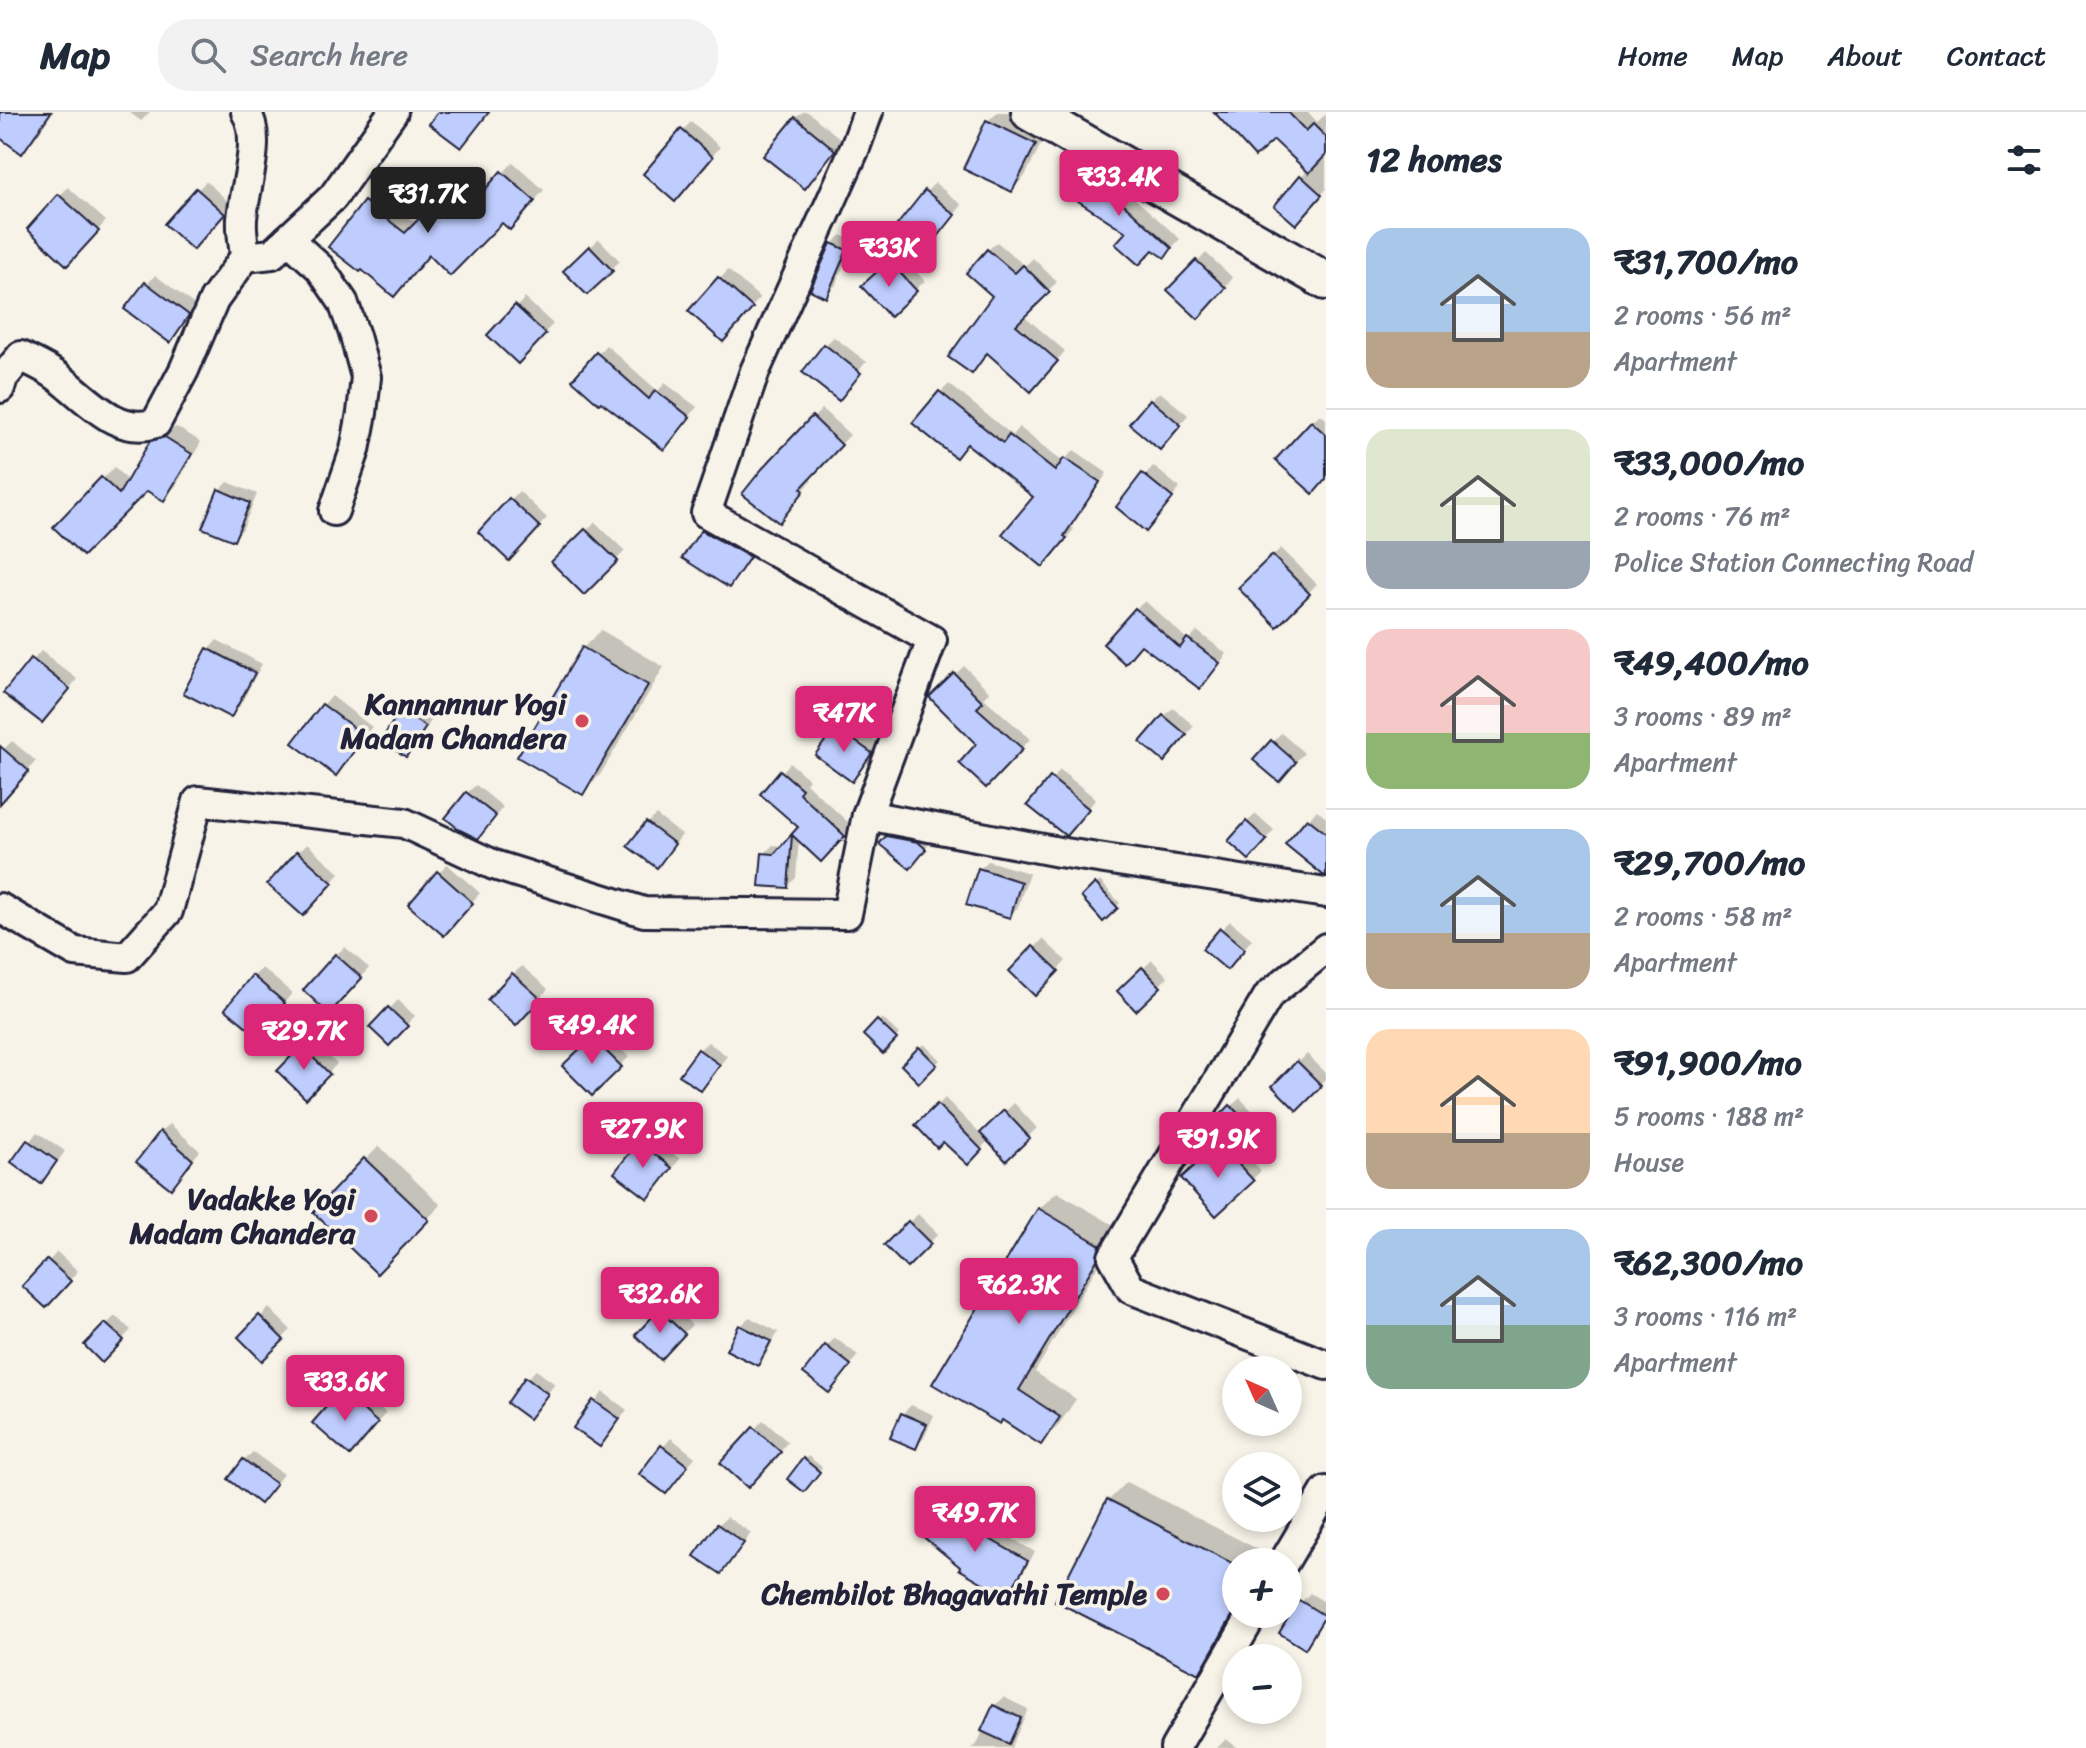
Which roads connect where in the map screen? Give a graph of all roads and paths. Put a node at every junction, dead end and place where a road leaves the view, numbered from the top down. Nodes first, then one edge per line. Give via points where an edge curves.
1 (246, 112) edge
2 (393, 112) edge
3 (868, 112) edge
4 (1030, 112) edge
5 (288, 239) junction
6 (245, 257) junction
7 (1326, 281) edge
8 (0, 388) edge
9 (334, 511) dead end
10 (867, 815) junction
11 (1326, 893) edge
12 (0, 908) edge
13 (1326, 948) edge
14 (1326, 1365) edge
15 (1326, 1491) edge
16 (1292, 1548) edge
17 (1245, 1628) edge
18 (1175, 1748) edge

1 - 6 street via 253,133 241,220
2 - 5 street via 333,197
3 - 10 street via 755,371 706,513 932,640
4 - 7 main road
5 - 6 street via 272,254
5 - 9 street via 320,268 343,302 366,377 355,450
6 - 8 street via 214,300 156,423 144,427 117,422 21,356
10 - 11 street via 1059,852
10 - 12 street via 847,914 644,912 494,865 404,823 198,801 168,911 127,957 75,952
13 - 14 street via 1269,995 1113,1257 1131,1289
15 - 16 street
17 - 18 street

